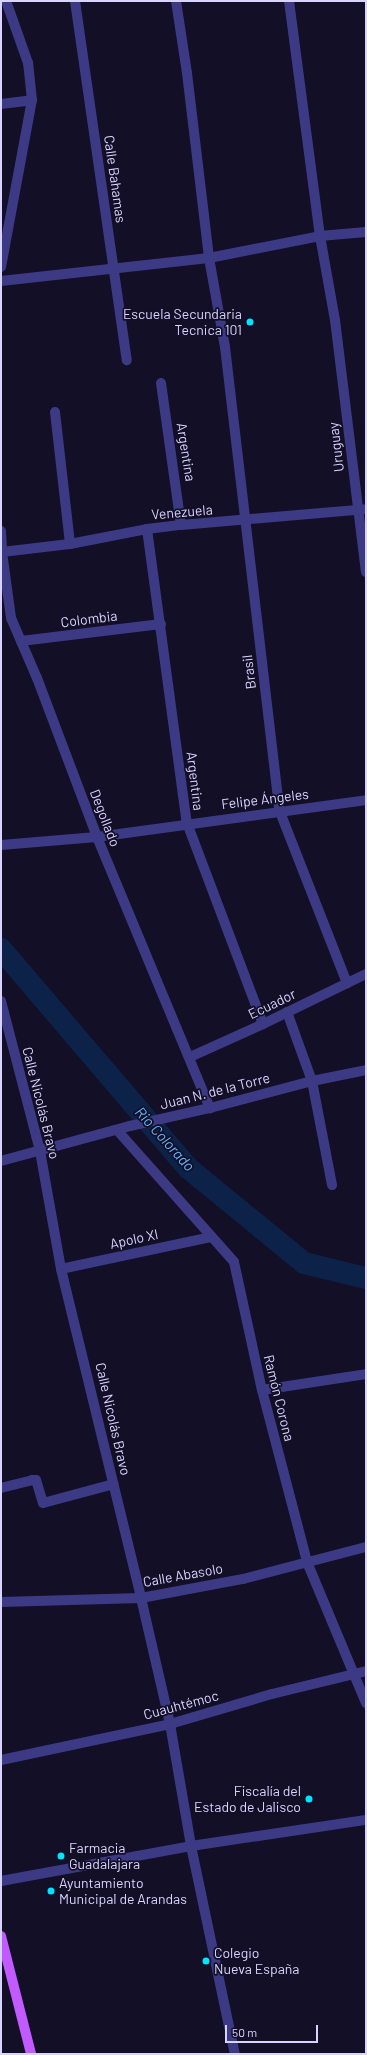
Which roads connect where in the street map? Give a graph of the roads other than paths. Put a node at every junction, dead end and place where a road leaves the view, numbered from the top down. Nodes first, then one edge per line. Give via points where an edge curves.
1 (6, 1) edge
2 (76, 1) edge
3 (176, 1) edge
4 (289, 1) edge
5 (32, 100) junction
6 (1, 104) edge
7 (366, 232) edge
8 (320, 236) junction
9 (209, 258) junction
10 (1, 267) edge
11 (114, 270) junction
12 (1, 281) edge
13 (127, 360) dead end
14 (161, 383) dead end
15 (55, 412) dead end
16 (362, 510) edge
17 (245, 521) junction
18 (181, 525) junction
19 (146, 529) junction
20 (1, 531) edge
21 (70, 544) junction
22 (2, 552) junction
23 (366, 572) edge
24 (161, 624) junction
25 (21, 641) junction
26 (366, 800) edge
27 (280, 812) junction
28 (187, 823) junction
29 (97, 836) junction
30 (1, 845) edge
31 (366, 974) edge
32 (347, 983) junction
33 (1, 1001) edge
34 (287, 1012) junction
35 (263, 1024) junction
36 (190, 1057) junction
37 (366, 1070) edge
38 (312, 1081) junction
39 (210, 1108) junction
40 (117, 1130) junction
41 (40, 1151) junction
42 (1, 1161) edge
43 (332, 1184) dead end
44 (212, 1236) junction
45 (61, 1269) junction
46 (366, 1374) edge
47 (262, 1390) junction
48 (114, 1484) junction
49 (1, 1488) edge
50 (366, 1547) edge
51 (307, 1562) junction
52 (141, 1598) junction
53 (1, 1602) edge
54 (366, 1671) edge
55 (355, 1674) junction
56 (366, 1703) edge
57 (170, 1724) junction
58 (1, 1760) edge
59 (366, 1820) edge
60 (191, 1846) junction
61 (1, 1881) edge
62 (1, 1936) edge
63 (32, 2054) edge
64 (235, 2054) edge

1 - 5 street via 28,63
2 - 11 street, Calle Bahamas
3 - 9 street, Brasil
4 - 8 street, Uruguay
5 - 6 street
5 - 10 street
7 - 8 street
8 - 9 street
8 - 16 street, Uruguay via 335,320
9 - 11 street
9 - 17 street, Brasil via 225,347
11 - 12 street
11 - 13 street, Calle Bahamas
14 - 18 street, Argentina
15 - 21 street
16 - 17 street, Venezuela
16 - 23 street, Uruguay
17 - 18 street, Venezuela
17 - 27 street, Brasil
18 - 19 street, Venezuela
19 - 21 street, Venezuela
19 - 24 street, Argentina
20 - 22 street, Degollado
21 - 22 street, Venezuela
22 - 25 street, Degollado via 11,618
24 - 25 street, Colombia
24 - 28 street, Argentina
25 - 29 street, Degollado
26 - 27 street, Felipe Ángeles
27 - 28 street, Felipe Ángeles
27 - 32 street, Brasil
28 - 29 street, Felipe Ángeles
28 - 35 street, Argentina
29 - 30 street, Felipe Ángeles
29 - 36 street, Degollado
31 - 32 street, Ecuador
32 - 34 street, Ecuador
33 - 41 street, Calle Nicolás Bravo
34 - 35 street, Ecuador
34 - 38 street
35 - 36 street, Ecuador
36 - 39 street, Degollado
37 - 38 street, Juan N. de la Torre
38 - 39 street, Juan N. de la Torre
38 - 43 street
39 - 40 street, Juan N. de la Torre
40 - 41 street, Juan N. de la Torre
40 - 44 street, Ramón Corona
41 - 42 street, Juan N. de la Torre
41 - 45 street, Calle Nicolás Bravo
44 - 45 street, Apolo XI
44 - 47 street, Ramón Corona via 234,1262
45 - 48 street, Calle Nicolás Bravo
46 - 47 street
47 - 51 street, Ramón Corona
48 - 49 street via 43,1503 36,1480
48 - 52 street, Calle Nicolás Bravo
50 - 51 street, Calle Abasolo
51 - 52 street, Calle Abasolo via 243,1579
51 - 55 street, Ramón Corona
52 - 53 street, Calle Abasolo
52 - 57 street, Calle Nicolás Bravo
54 - 55 street, Cuauhtémoc
55 - 56 street, Ramón Corona
55 - 57 street, Cuauhtémoc via 272,1694
57 - 58 street, Cuauhtémoc
57 - 60 street, Calle Nicolás Bravo
59 - 60 street
60 - 61 street
60 - 64 street, Calle Nicolás Bravo
62 - 63 main road

